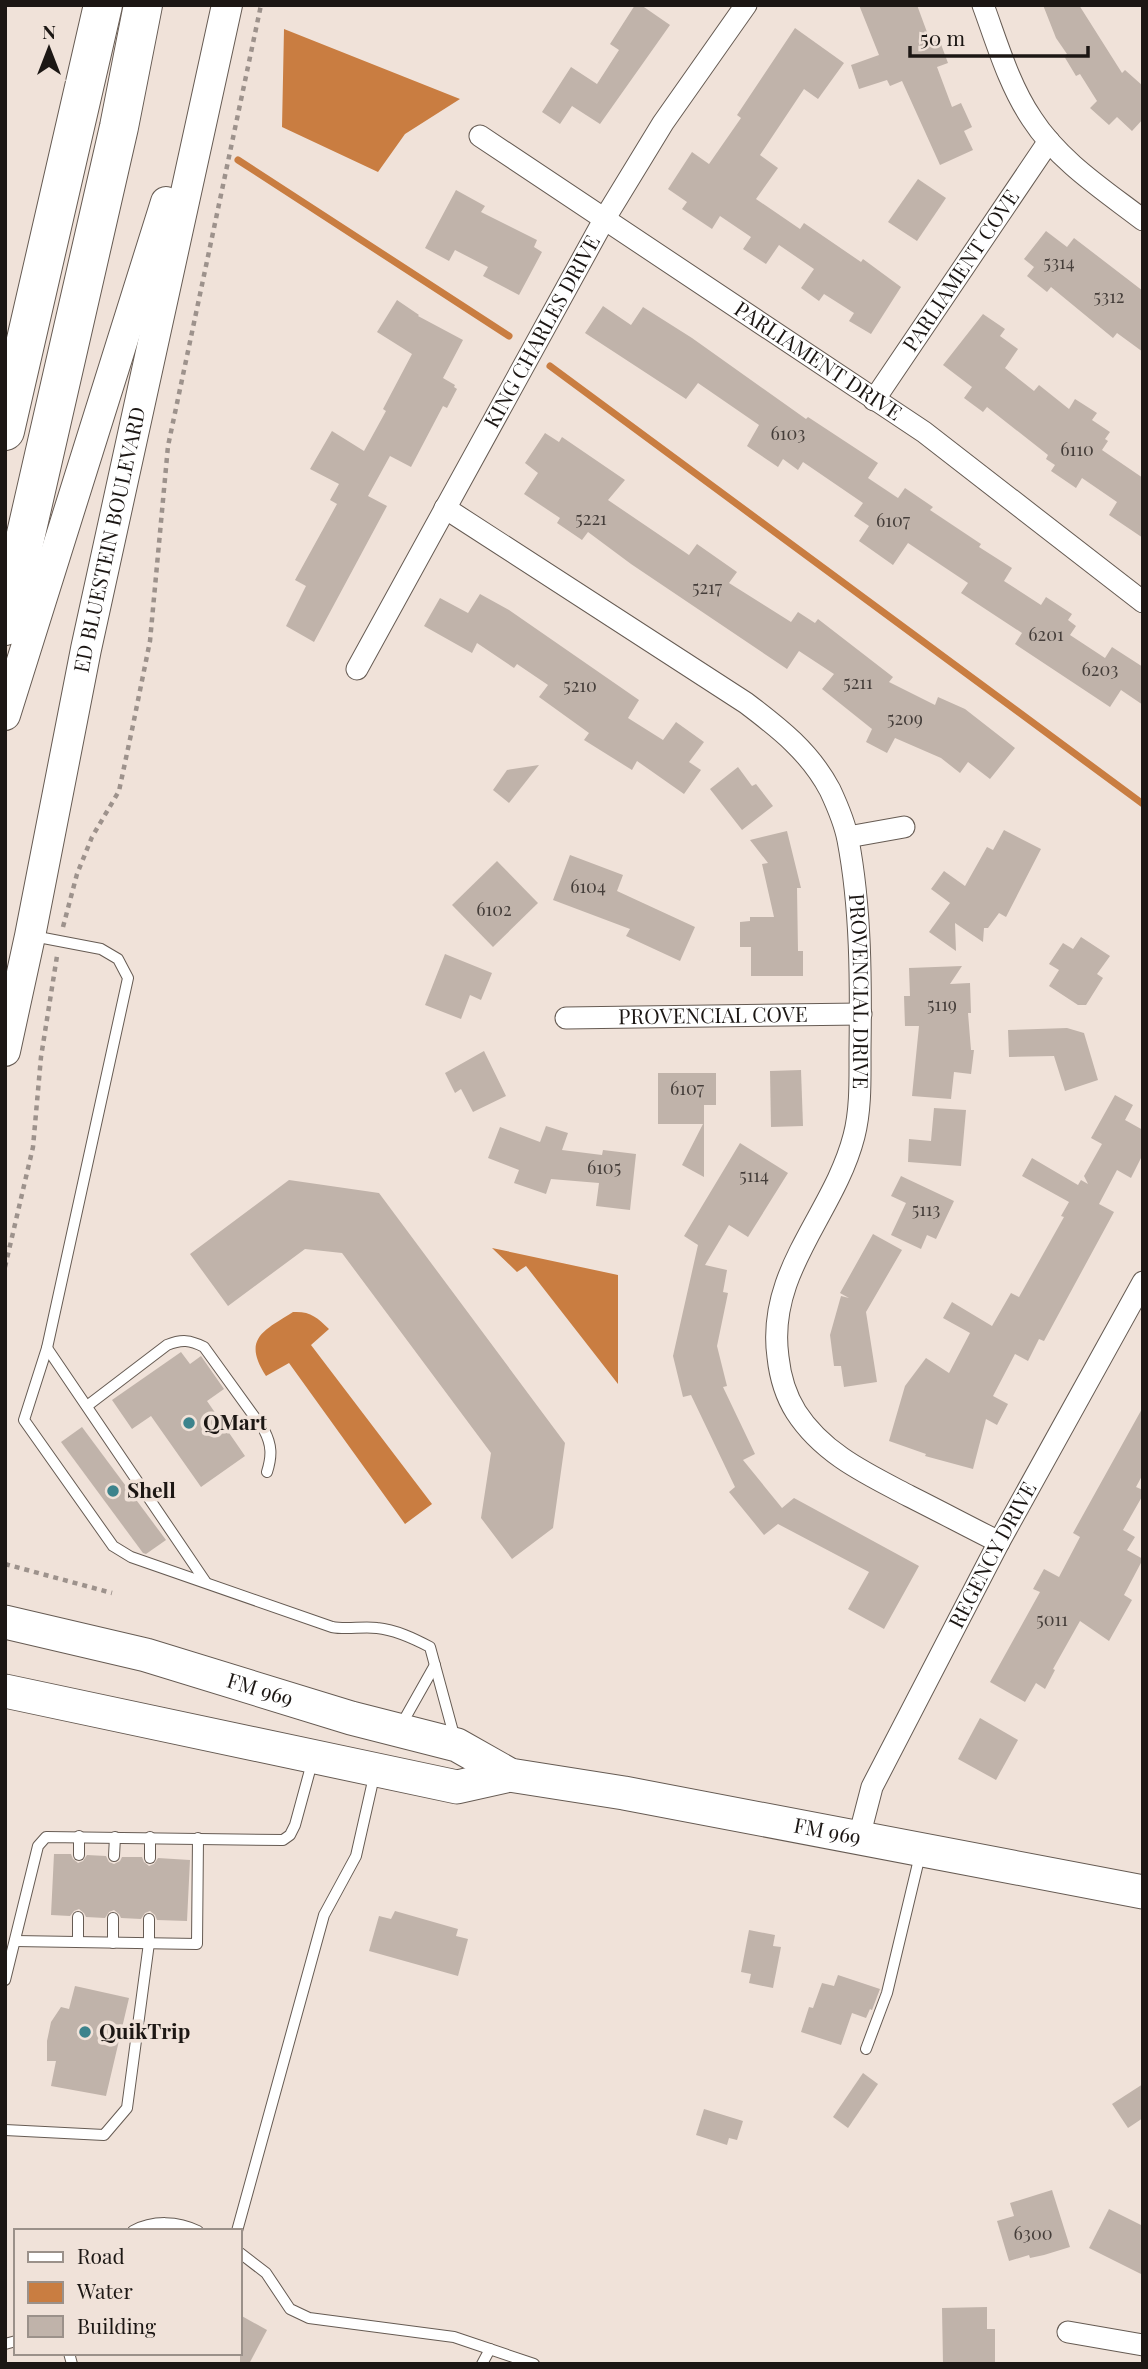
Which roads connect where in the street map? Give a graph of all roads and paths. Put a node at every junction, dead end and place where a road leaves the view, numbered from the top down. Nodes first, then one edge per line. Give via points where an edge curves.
1 (103, 5) edge
2 (143, 5) edge
3 (261, 5) edge
4 (746, 5) edge
5 (983, 5) edge
6 (224, 18) edge
7 (481, 136) dead end
8 (1049, 141) junction
9 (606, 218) junction
10 (1143, 220) edge
11 (874, 400) junction
12 (5, 431) edge
13 (445, 508) junction
14 (1143, 602) edge
15 (5, 626) edge
16 (357, 668) dead end
17 (5, 715) edge
18 (904, 827) dead end
19 (848, 837) junction
20 (45, 939) junction
21 (861, 1014) junction
22 (566, 1018) dead end
23 (5, 1051) edge
24 (5, 1267) edge
25 (1143, 1282) edge
26 (47, 1348) junction
27 (87, 1406) junction
28 (267, 1472) dead end
29 (999, 1542) junction
30 (5, 1564) edge
31 (205, 1581) junction
32 (112, 1592) dead end
33 (5, 1622) edge
34 (435, 1665) junction
35 (5, 1691) edge
36 (398, 1730) junction
37 (457, 1745) junction
38 (313, 1757) junction
39 (375, 1770) junction
40 (510, 1775) junction
41 (79, 1836) junction
42 (115, 1836) junction
43 (859, 1836) junction
44 (150, 1837) junction
45 (198, 1838) junction
46 (921, 1849) junction
47 (79, 1855) dead end
48 (114, 1856) dead end
49 (150, 1858) dead end
50 (1143, 1892) edge
51 (78, 1917) dead end
52 (113, 1918) dead end
53 (149, 1919) dead end
54 (15, 1941) junction
55 (78, 1942) junction
56 (113, 1943) junction
57 (149, 1943) junction
58 (5, 1980) edge
59 (866, 2049) dead end
60 (5, 2130) edge
61 (137, 2229) edge
62 (194, 2229) edge
63 (238, 2229) edge
64 (242, 2255) edge
65 (1068, 2332) dead end
66 (1143, 2346) edge
67 (490, 2349) junction
68 (482, 2364) edge
69 (534, 2364) edge

1 - 12 highway
2 - 15 highway
3 - 20 path via 168,446 150,641 119,792 92,837
4 - 9 street, KING CHARLES DRIVE via 663,123
5 - 8 street via 1018,93
6 - 17 main road, ED BLUESTEIN BOULEVARD
6 - 20 main road, ED BLUESTEIN BOULEVARD via 86,649
7 - 9 street, PARLIAMENT DRIVE
8 - 10 street via 1084,175
8 - 11 street, PARLIAMENT COVE
9 - 11 street, PARLIAMENT DRIVE
9 - 13 street, KING CHARLES DRIVE
11 - 14 street, PARLIAMENT DRIVE via 924,432
13 - 16 street, KING CHARLES DRIVE
13 - 19 street, PROVENCIAL DRIVE via 780,728 812,760
18 - 19 street
19 - 21 street, PROVENCIAL DRIVE
20 - 23 main road, ED BLUESTEIN BOULEVARD
20 - 24 path via 33,1147
20 - 26 lane via 101,949 118,959 128,978
21 - 22 street, PROVENCIAL COVE
21 - 29 street, PROVENCIAL DRIVE via 855,1134 838,1180 792,1264 780,1300 775,1335 780,1377 795,1411 817,1439 848,1464
25 - 29 street, REGENCY DRIVE
26 - 27 lane
26 - 31 lane via 24,1420 113,1546 131,1557
27 - 28 lane via 167,1345 182,1339 195,1342 204,1347 264,1430 270,1441
27 - 31 lane
29 - 43 street, REGENCY DRIVE via 872,1787
30 - 32 path
31 - 34 lane via 332,1627 376,1628 408,1636 429,1647
33 - 36 main road, FM 969 / FM 969 via 146,1655
34 - 36 lane
34 - 37 lane
35 - 38 main road, FM 969 / FM 969
36 - 37 main road, FM 969 / FM 969
36 - 38 main road via 390,1742 378,1747 339,1740 325,1743
37 - 40 main road, FM 969 / FM 969
38 - 39 main road, FM 969 / FM 969
38 - 45 lane via 295,1825 283,1840
39 - 40 main road, FM 969 / FM 969 via 457,1787
39 - 63 lane via 356,1856 324,1916
40 - 43 main road, FM 969 / FM 969
41 - 42 lane
41 - 47 lane
41 - 54 lane via 46,1837 38,1846
42 - 44 lane
42 - 48 lane
43 - 46 main road, FM 969 / FM 969
44 - 45 lane
44 - 49 lane
45 - 57 lane via 197,1944
46 - 50 main road, FM 969 / FM 969
46 - 59 lane via 887,1993
51 - 55 lane
52 - 56 lane
53 - 57 lane
54 - 55 lane
54 - 58 lane
55 - 56 lane
56 - 57 lane
57 - 60 lane via 127,2108 104,2135
61 - 62 lane via 150,2223
64 - 67 lane via 266,2273 290,2309 309,2318 454,2337
65 - 66 street
67 - 68 lane
67 - 69 lane

